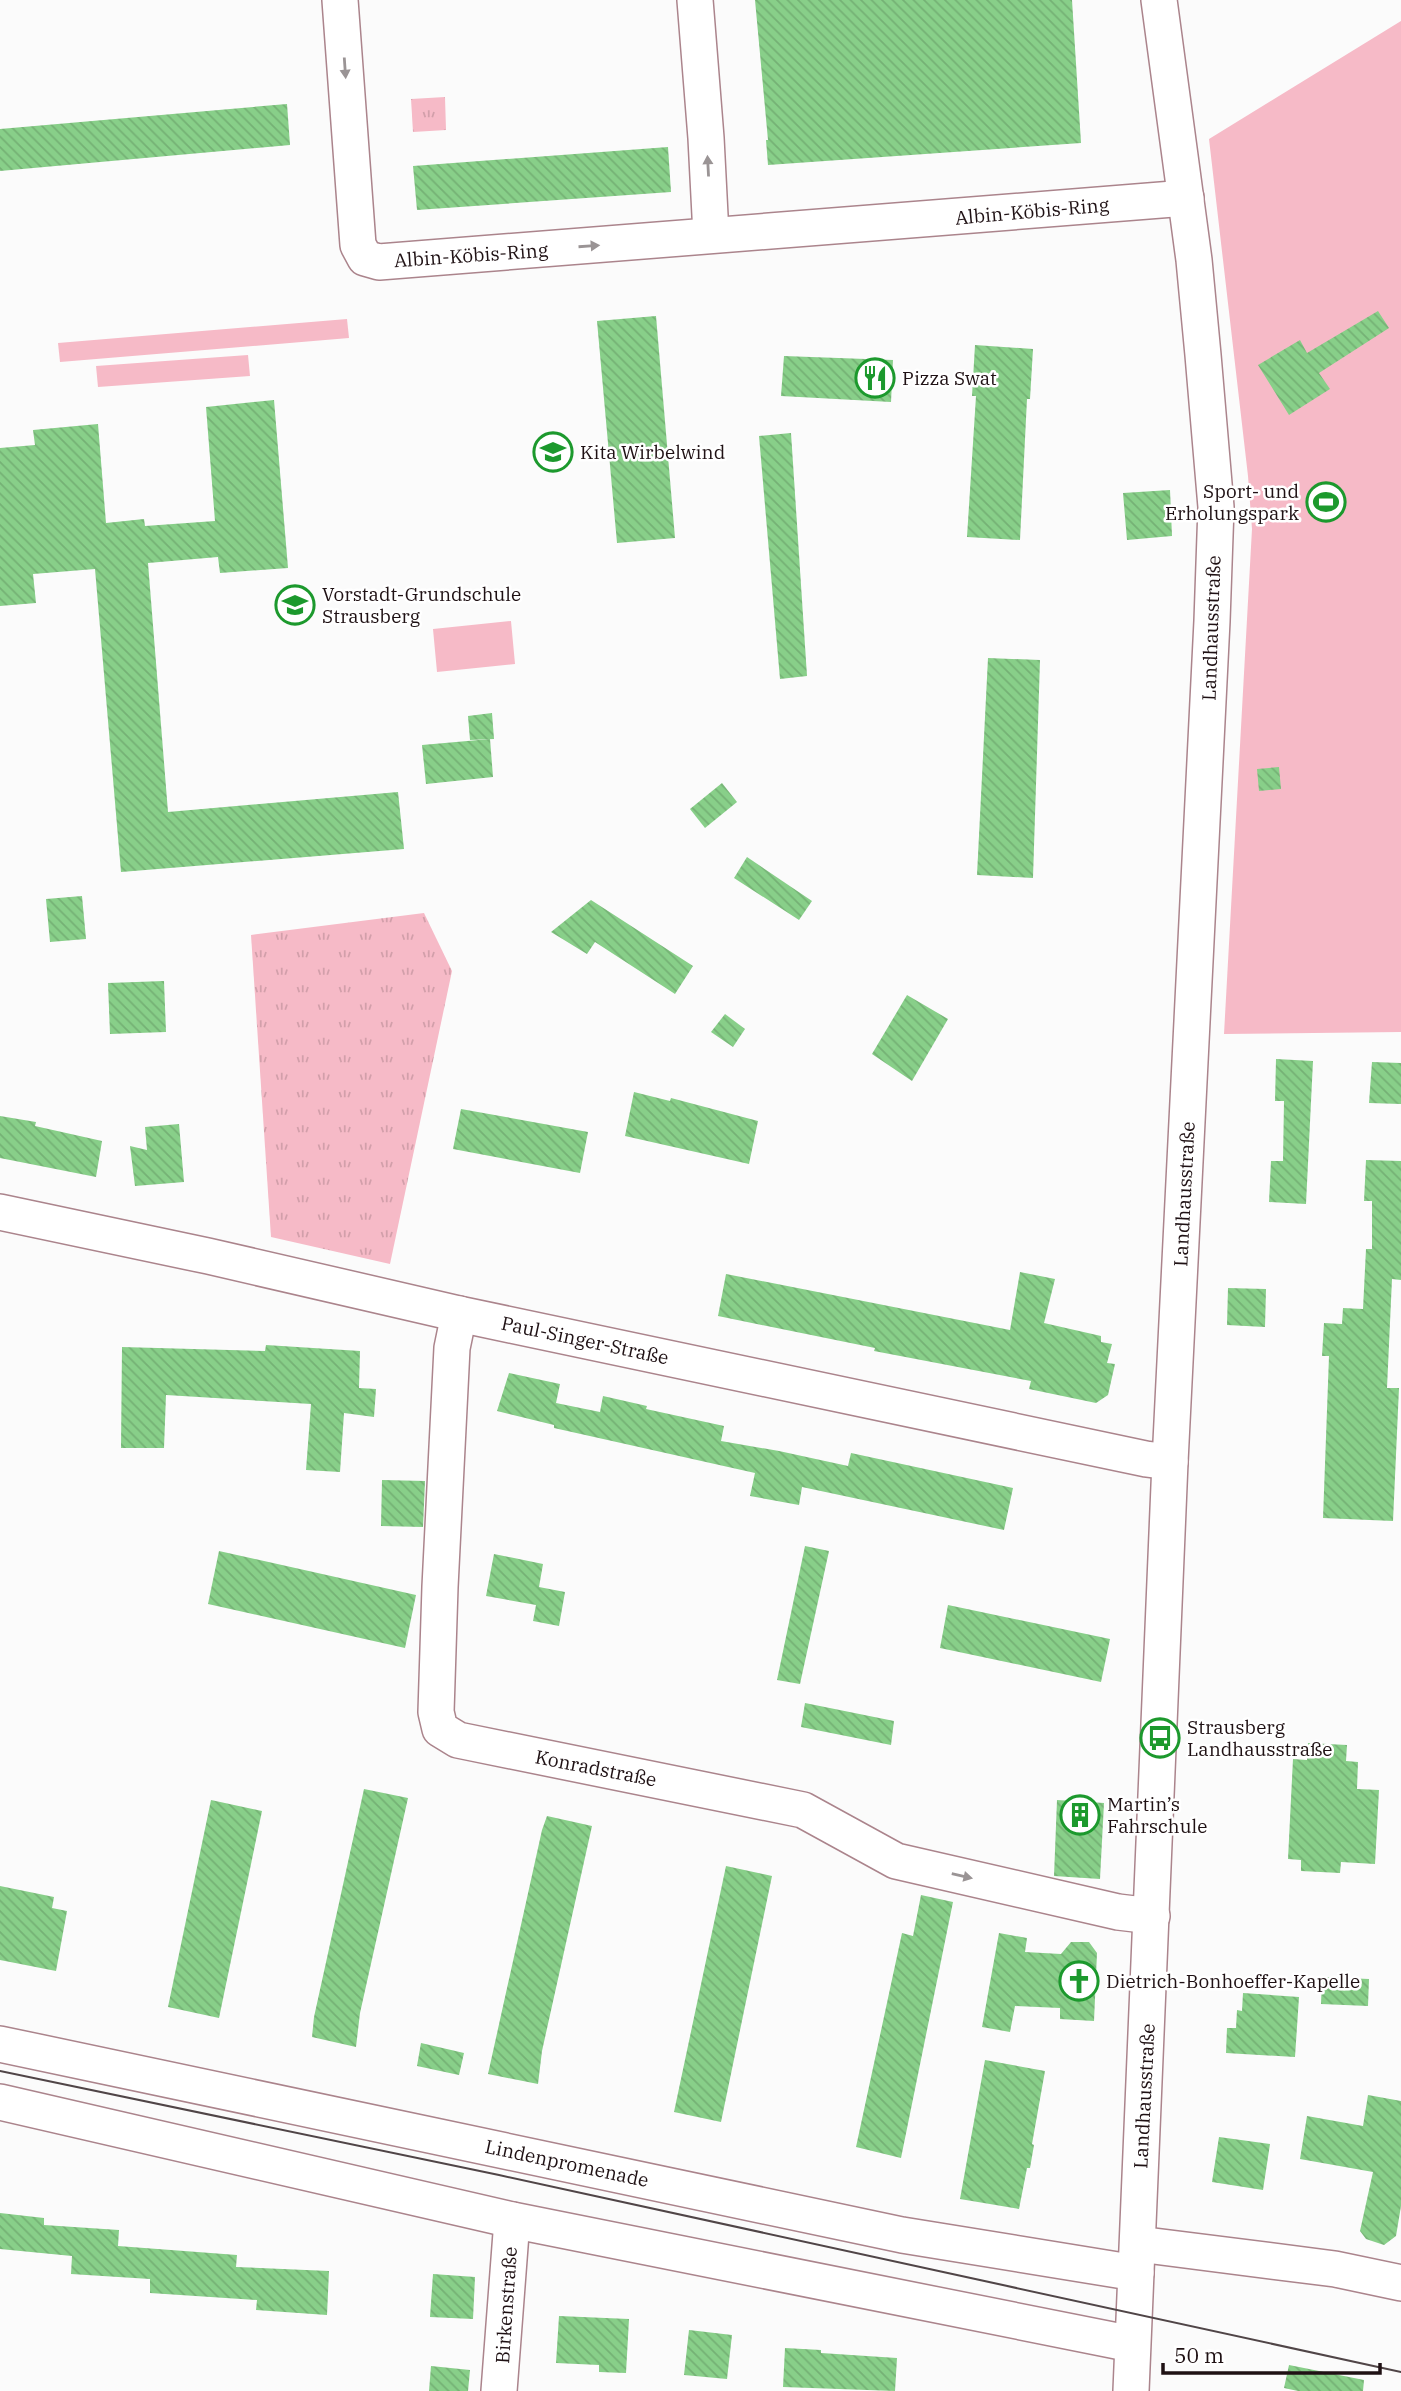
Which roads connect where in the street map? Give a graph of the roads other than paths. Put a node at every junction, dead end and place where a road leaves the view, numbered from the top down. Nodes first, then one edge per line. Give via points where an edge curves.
1 (340, 0) edge
2 (695, 0) edge
3 (1159, 0) edge
4 (1186, 198) junction
5 (711, 234) junction
6 (0, 1212) edge
7 (459, 1314) junction
8 (1170, 1462) junction
9 (1152, 1916) junction
10 (0, 2044) edge
11 (0, 2102) edge
12 (512, 2220) junction
13 (1137, 2259) junction
14 (1401, 2283) edge
15 (1132, 2344) junction
16 (499, 2391) edge
17 (1131, 2391) edge

1 -> 5 street, Albin-Köbis-Ring via 358,245 365,258 379,262
5 -> 2 street
3 - 4 street, Landhausstraße
4 - 5 street, Albin-Köbis-Ring
4 - 8 street, Landhausstraße via 1216,507
6 - 7 street, Paul-Singer-Straße
7 - 8 street, Paul-Singer-Straße
7 -> 9 street, Konradstraße via 452,1348 440,1587 436,1712 440,1729 458,1740 803,1810 896,1861
8 - 9 street, Landhausstraße
9 - 13 street, Landhausstraße
10 - 13 street, Lindenpromenade via 902,2235
11 - 12 street
12 - 15 street
12 - 16 street, Birkenstraße
13 - 14 street, Lindenpromenade via 1335,2269
13 - 15 street, Landhausstraße
15 - 17 street, Landhausstraße

